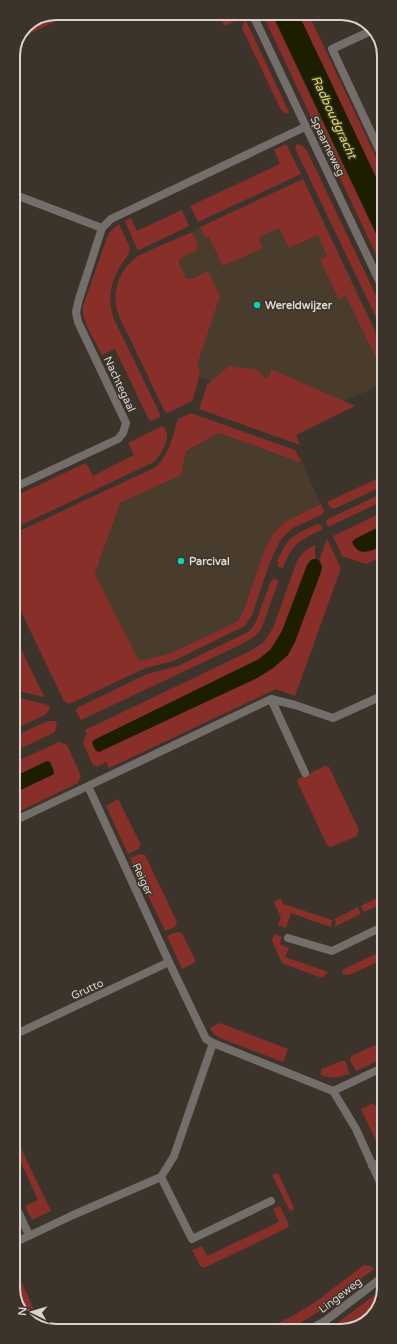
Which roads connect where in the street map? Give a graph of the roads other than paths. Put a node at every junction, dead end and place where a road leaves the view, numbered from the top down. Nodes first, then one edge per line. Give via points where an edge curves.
1 (255, 20) edge
2 (368, 32) edge
3 (305, 127) junction
4 (377, 145) edge
5 (20, 197) edge
6 (102, 228) junction
7 (377, 277) edge
8 (20, 485) edge
9 (377, 698) edge
10 (271, 700) junction
11 (305, 773) dead end
12 (88, 786) junction
13 (20, 818) edge
14 (377, 929) edge
15 (288, 938) dead end
16 (169, 962) junction
17 (20, 1033) edge
18 (213, 1043) junction
19 (377, 1070) edge
20 (334, 1091) junction
21 (377, 1164) edge
22 (372, 1166) junction
23 (377, 1176) edge
24 (160, 1177) junction
25 (271, 1201) dead end
26 (20, 1215) edge
27 (29, 1235) junction
28 (20, 1240) edge
29 (377, 1281) edge
30 (320, 1324) edge

1 - 3 street, Spaarneweg
2 - 4 street via 332,49
3 - 6 street via 111,218
3 - 7 street, Spaarneweg via 326,166
5 - 6 street
6 - 8 street, Nachtegaal via 76,312 78,322 126,423 123,433 118,439
9 - 10 street via 333,718
10 - 11 street
10 - 12 street
12 - 13 street
12 - 16 street, Reiger
14 - 15 street via 332,951
16 - 17 street, Grutto
16 - 18 street, Reiger via 206,1039
18 - 20 street, Reiger
18 - 24 street via 174,1156
19 - 20 street
20 - 22 street via 356,1129
21 - 22 street
22 - 23 street
24 - 25 street via 192,1239
24 - 27 street
26 - 27 street
27 - 28 street
29 - 30 street, Lingeweg

